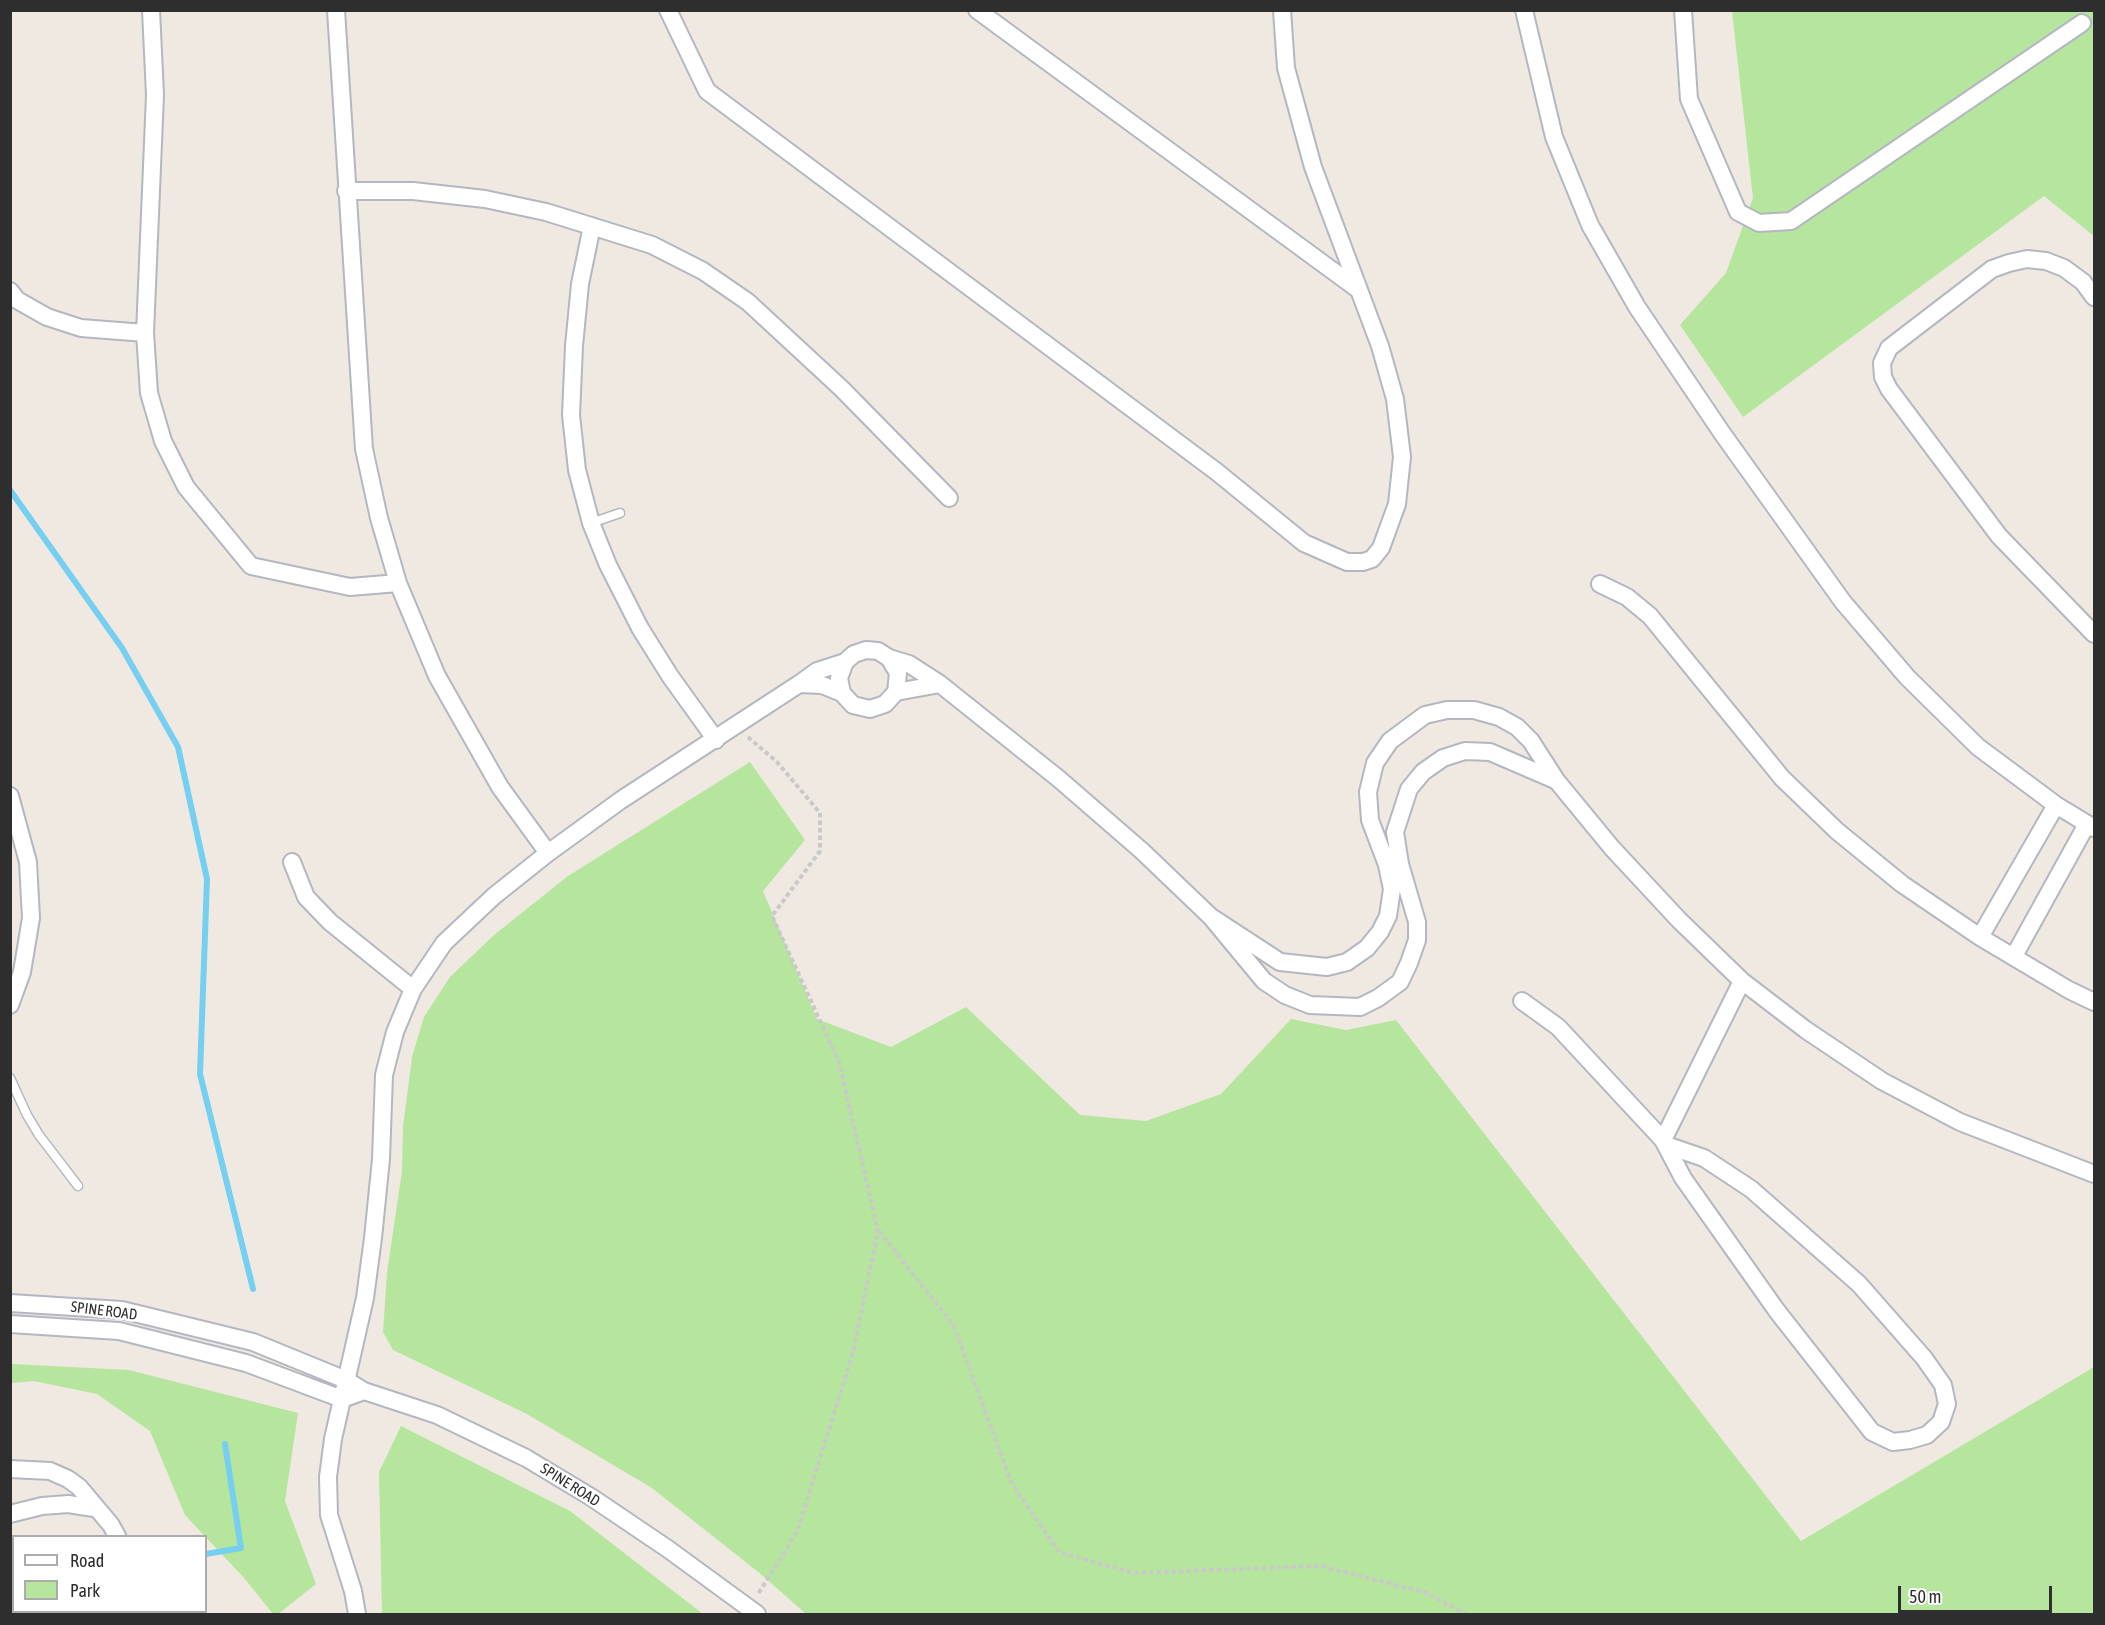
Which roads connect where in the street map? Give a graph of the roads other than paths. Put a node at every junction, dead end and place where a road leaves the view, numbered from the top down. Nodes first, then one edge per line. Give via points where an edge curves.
1 (151, 10) edge
2 (336, 10) edge
3 (668, 10) edge
4 (976, 10) edge
5 (1282, 10) edge
6 (1524, 10) edge
7 (1683, 10) edge
8 (2082, 23) dead end
9 (346, 191) junction
10 (592, 226) junction
11 (1359, 290) junction
12 (10, 291) edge
13 (2094, 297) edge
14 (145, 333) junction
15 (949, 498) dead end
16 (620, 513) dead end
17 (591, 523) junction
18 (398, 583) junction
19 (1600, 584) dead end
20 (2094, 634) edge
21 (889, 658) junction
22 (844, 662) junction
23 (799, 684) junction
24 (940, 684) junction
25 (896, 692) junction
26 (842, 693) junction
27 (716, 740) junction
28 (1556, 780) junction
29 (10, 796) edge
30 (2056, 805) junction
31 (2091, 826) edge
32 (548, 853) junction
33 (292, 862) dead end
34 (1211, 917) junction
35 (1980, 937) junction
36 (2014, 956) junction
37 (1742, 981) junction
38 (413, 988) junction
39 (1522, 1001) dead end
40 (2094, 1002) edge
41 (10, 1005) edge
42 (10, 1078) edge
43 (1665, 1143) junction
44 (2094, 1174) edge
45 (78, 1186) dead end
46 (10, 1303) edge
47 (10, 1324) edge
48 (346, 1380) junction
49 (364, 1391) junction
50 (342, 1399) junction
51 (10, 1469) edge
52 (94, 1508) junction
53 (10, 1514) edge
54 (116, 1535) edge
55 (753, 1611) edge
56 (357, 1614) edge

1 - 14 street via 154,106
2 - 9 street
3 - 11 street via 707,91 1208,465 1305,543 1347,562 1372,559 1381,548 1397,504 1402,457 1395,399
4 - 11 street
5 - 11 street via 1286,68 1313,167
6 - 30 street via 1554,137 1590,225 1643,317 1782,519 1907,677 1978,747
7 - 8 street via 1689,99 1738,212 1759,223 1791,221
9 - 10 street via 413,191 485,199
9 - 18 street via 364,449
10 - 15 street via 652,245 703,271 748,302 820,368
10 - 17 street via 579,295 571,415 577,470
12 - 14 street via 17,300 47,317 81,328
13 - 20 street via 2083,282 2064,268 2027,259 2009,263 1992,269 1889,348 1882,363 1889,389 1999,536
14 - 18 street via 149,393 163,441 186,488 251,566 350,587
16 - 17 lane
17 - 27 street via 640,628
18 - 32 street via 437,676 462,723 500,787
19 - 35 street via 1627,597 1650,616 1782,778 1837,831 1902,884
21 - 22 street via 866,650
21 - 24 street via 909,664
21 - 25 street via 898,673
22 - 23 street
22 - 26 street via 839,678
23 - 26 street via 822,685
23 - 27 street
24 - 25 street
24 - 34 street via 1142,850
25 - 26 street via 885,704 870,709 854,705
27 - 32 street
28 - 34 street via 1515,761 1482,752 1465,751 1443,758 1422,772 1402,804 1395,832 1417,922 1417,940 1400,982 1360,1007 1310,1005 1285,996 1264,981
28 - 34 street via 1531,741 1499,717 1474,710 1425,715 1390,741 1375,764 1368,792 1370,820 1392,889 1388,915 1367,948 1347,962 1327,966 1280,962
28 - 37 street via 1611,848
29 - 41 street via 28,861 31,918 22,972
30 - 31 street
30 - 35 street
31 - 36 street
32 - 38 street via 444,943
33 - 38 street via 306,897 330,922
35 - 36 street
36 - 40 street
37 - 43 street
37 - 44 street via 1882,1082 1960,1122
38 - 48 street via 395,1032 384,1075 373,1238
39 - 43 street via 1558,1027
42 - 45 lane via 27,1115
43 - 43 street via 1683,1178 1777,1311 1872,1432 1893,1442 1910,1440 1927,1435 1941,1422 1947,1404 1942,1385 1924,1358 1859,1284 1751,1189 1704,1158
46 - 48 street, SPINE ROAD via 122,1310 253,1342
47 - 50 street, SPINE ROAD via 119,1331 246,1363
48 - 49 street, SPINE ROAD
48 - 50 street
49 - 50 street
49 - 55 street, SPINE ROAD via 437,1415 526,1458 591,1497
50 - 56 street via 328,1477 329,1515
51 - 52 street via 50,1471 68,1479
52 - 53 street via 68,1504
52 - 54 street

